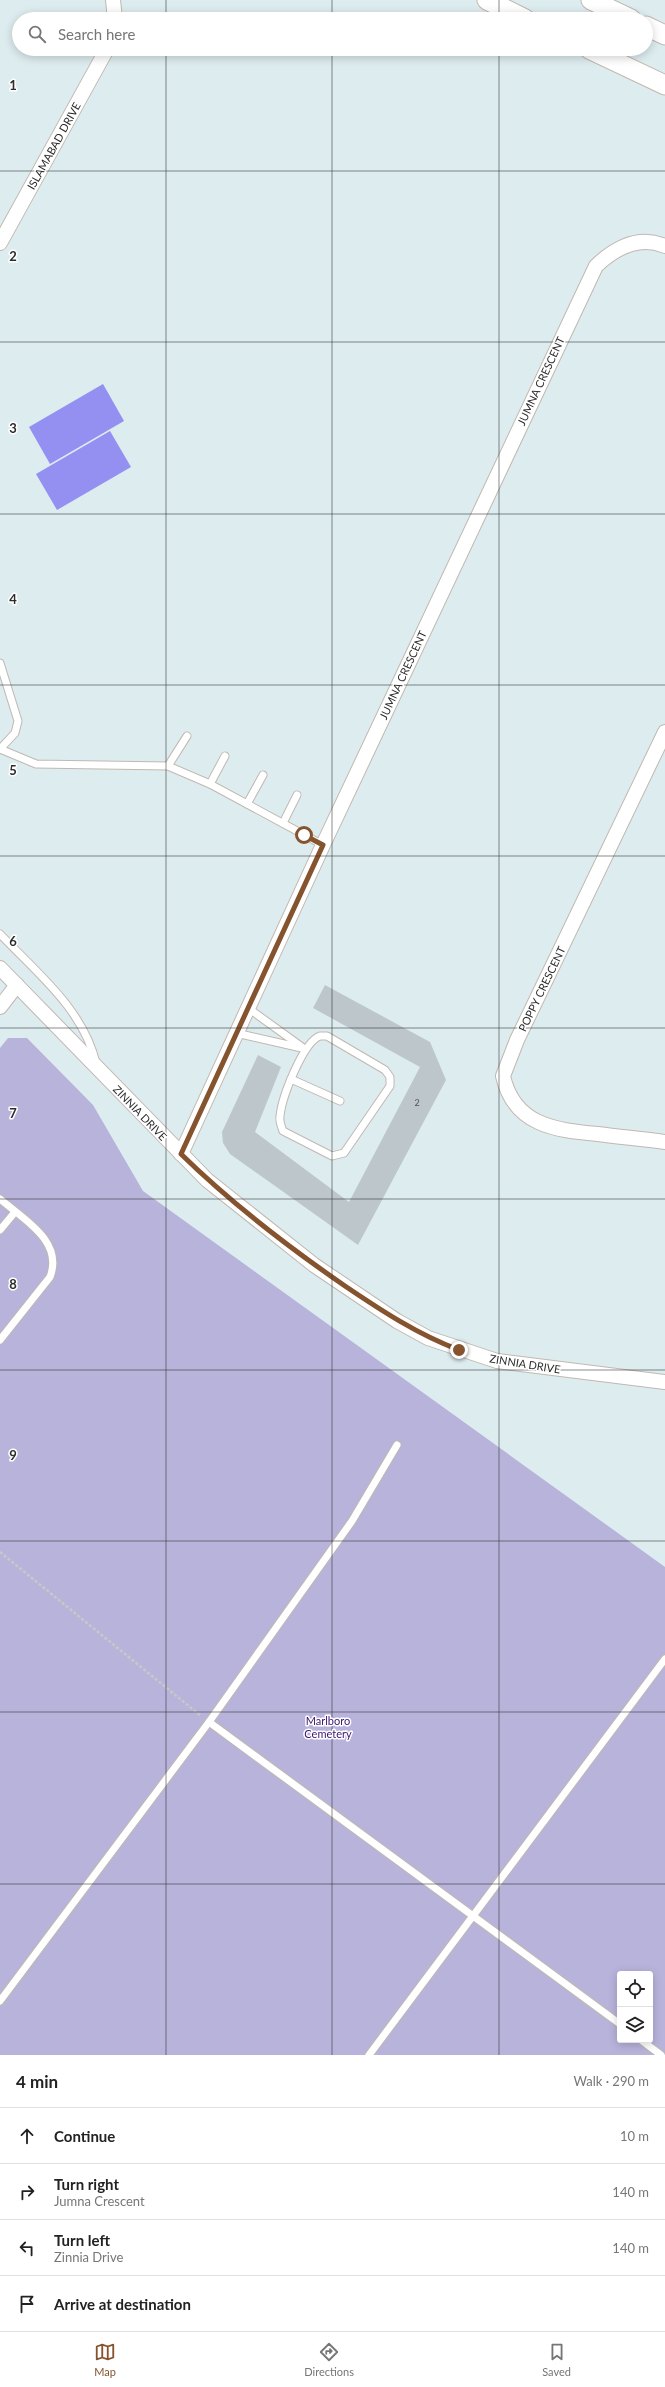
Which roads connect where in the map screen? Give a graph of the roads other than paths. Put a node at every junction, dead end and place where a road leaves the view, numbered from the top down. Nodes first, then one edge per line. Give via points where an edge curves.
1 (113, 0) edge
2 (487, 0) edge
3 (591, 0) edge
4 (114, 12) edge
5 (511, 12) edge
6 (616, 12) edge
7 (653, 29) edge
8 (665, 35) edge
9 (103, 56) edge
10 (604, 56) edge
11 (665, 85) edge
12 (0, 243) edge
13 (665, 246) edge
14 (0, 663) edge
15 (665, 732) edge
16 (187, 736) dead end
17 (0, 749) edge
18 (225, 756) dead end
19 (168, 766) junction
20 (263, 775) dead end
21 (210, 784) junction
22 (297, 795) dead end
23 (247, 804) junction
24 (283, 823) junction
25 (323, 845) junction
26 (0, 934) edge
27 (0, 968) edge
28 (17, 985) junction
29 (0, 1007) edge
30 (248, 1008) junction
31 (236, 1033) junction
32 (306, 1049) junction
33 (98, 1069) junction
34 (292, 1079) junction
35 (340, 1101) dead end
36 (665, 1142) edge
37 (181, 1154) junction
38 (0, 1199) edge
39 (15, 1212) junction
40 (0, 1230) edge
41 (0, 1340) edge
42 (665, 1382) edge
43 (398, 1445) dead end
44 (665, 1659) edge
45 (209, 1722) junction
46 (474, 1916) junction
47 (0, 2001) edge
48 (617, 2022) edge
49 (645, 2043) edge
50 (369, 2055) edge
51 (661, 2055) edge

1 - 4 street
2 - 5 main road
3 - 6 main road
7 - 8 main road
9 - 12 street, ISLAMABAD DRIVE
10 - 11 main road
13 - 25 street, JUMNA CRESCENT via 635,242 609,254 596,266
14 - 17 lane via 18,721 15,733
15 - 36 street, POPPY CRESCENT via 517,1040 504,1076 505,1085 514,1102 533,1120 546,1126
16 - 19 lane
17 - 19 lane via 36,764
18 - 21 lane
19 - 21 lane
20 - 23 lane
21 - 23 lane
22 - 24 lane
23 - 24 lane
24 - 25 lane
25 - 30 street, JUMNA CRESCENT
26 - 33 lane via 75,1014 92,1045
27 - 28 street, ZINNIA DRIVE
28 - 29 street
28 - 33 street, ZINNIA DRIVE
30 - 31 street, JUMNA CRESCENT
30 - 32 lane
31 - 32 lane
31 - 37 street, JUMNA CRESCENT
32 - 34 lane
32 - 34 lane via 314,1038 327,1036 385,1070 390,1078 390,1086 344,1153 332,1156 283,1131 280,1116
33 - 37 street, ZINNIA DRIVE
34 - 35 lane
37 - 42 street, ZINNIA DRIVE via 230,1200 314,1265 397,1321 428,1338 497,1361
38 - 39 lane
39 - 40 lane
39 - 41 lane via 45,1238 52,1252 53,1269 50,1277
43 - 45 lane via 352,1521
44 - 46 lane
45 - 46 lane
45 - 47 lane
46 - 48 lane
46 - 50 lane
49 - 51 lane

